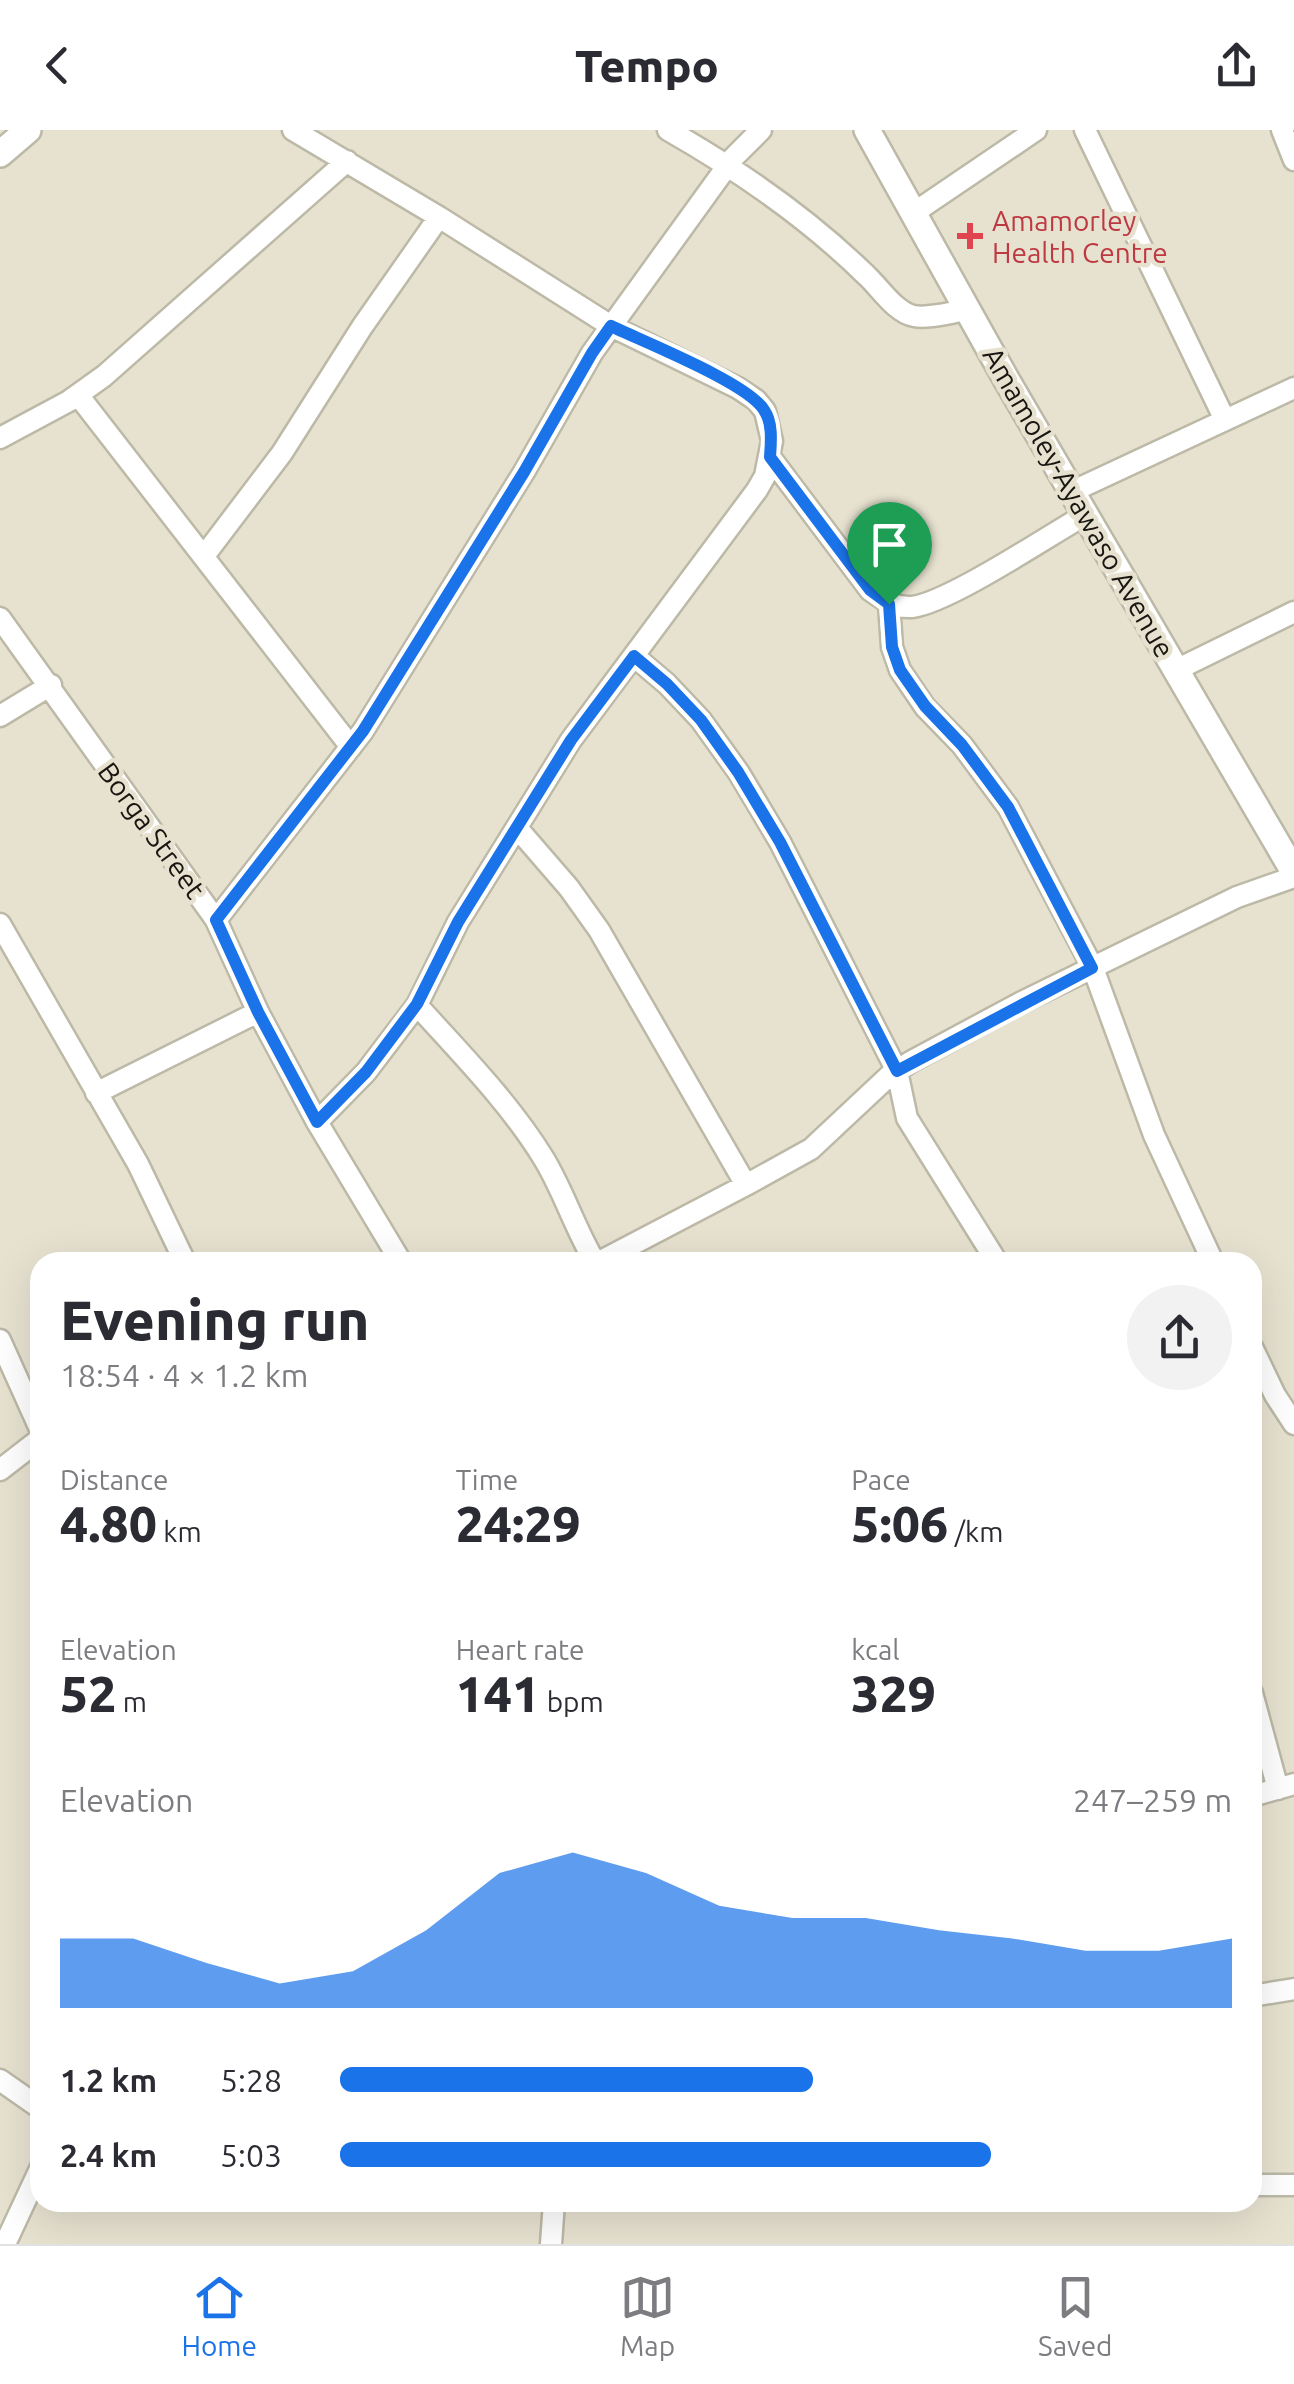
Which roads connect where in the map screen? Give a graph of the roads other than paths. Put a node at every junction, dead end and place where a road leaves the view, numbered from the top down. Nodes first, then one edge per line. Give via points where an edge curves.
1 (28, 130) edge
2 (293, 130) edge
3 (668, 130) edge
4 (761, 130) edge
5 (867, 130) edge
6 (1036, 130) edge
7 (1085, 130) edge
8 (1282, 130) edge
9 (0, 154) edge
10 (1294, 160) edge
11 (348, 162) junction
12 (728, 164) junction
13 (912, 214) junction
14 (439, 217) junction
15 (968, 310) junction
16 (611, 326) junction
17 (1294, 388) edge
18 (78, 395) junction
19 (1225, 420) junction
20 (0, 438) edge
21 (770, 457) junction
22 (1078, 503) junction
23 (204, 556) junction
24 (889, 604) junction
25 (1294, 612) edge
26 (0, 618) edge
27 (634, 656) junction
28 (1176, 670) junction
29 (51, 684) junction
30 (0, 716) edge
31 (351, 748) junction
32 (518, 829) junction
33 (1294, 875) edge
34 (216, 920) junction
35 (0, 924) edge
36 (1092, 968) junction
37 (417, 1004) junction
38 (258, 1012) junction
39 (897, 1071) junction
40 (96, 1092) junction
41 (317, 1122) junction
42 (746, 1184) junction
43 (180, 1252) edge
44 (395, 1252) edge
45 (590, 1252) edge
46 (616, 1252) edge
47 (990, 1252) edge
48 (1208, 1252) edge
49 (0, 1340) edge
50 (1262, 1368) edge
51 (30, 1408) edge
52 (1294, 1424) edge
53 (30, 1447) edge
54 (0, 1470) edge
55 (1262, 1721) edge
56 (1286, 1786) edge
57 (1262, 1793) edge
58 (1294, 1990) edge
59 (1262, 1995) edge
60 (0, 2080) edge
61 (30, 2101) edge
62 (1262, 2185) edge
63 (1294, 2185) edge
64 (30, 2190) edge
65 (553, 2212) edge
66 (5, 2244) edge
67 (551, 2244) edge

1 - 9 street
2 - 11 street
3 - 12 street
4 - 12 street
5 - 13 street, Amamoley-Ayawaso Avenue
6 - 13 street
7 - 19 street
8 - 10 street
11 - 14 street
11 - 18 street
12 - 15 street via 847,256 903,311 915,317
12 - 16 street
13 - 15 street, Amamoley-Ayawaso Avenue
14 - 16 street
14 - 23 street via 282,453
15 - 22 street, Amamoley-Ayawaso Avenue
16 - 21 street via 756,400 770,423
16 - 31 street
17 - 19 street
18 - 20 street
18 - 23 street
19 - 22 street
21 - 24 street via 870,590
21 - 27 street via 751,500
22 - 24 street via 945,595 908,607
22 - 28 street, Amamoley-Ayawaso Avenue
23 - 31 street
24 - 36 street via 900,670 1008,807
25 - 28 street
26 - 29 street, Borga Street
27 - 32 street via 571,740
27 - 39 street via 701,720 738,772
28 - 33 street, Amamoley-Ayawaso Avenue
29 - 30 street
29 - 34 street, Borga Street
31 - 34 street
32 - 37 street via 458,922
32 - 42 street via 599,930
33 - 36 street
34 - 38 street, Borga Street
35 - 40 street
36 - 39 street
36 - 48 street via 1154,1136
37 - 41 street via 366,1072
37 - 45 street via 511,1110 546,1162
38 - 40 street
38 - 41 street, Borga Street
39 - 42 street via 812,1149
39 - 47 street via 906,1118
40 - 43 street
41 - 44 street, Borga Street
42 - 46 street
49 - 51 street
50 - 52 street
53 - 54 street
55 - 56 street
56 - 57 street
58 - 59 street
60 - 61 street
62 - 63 street
64 - 66 street
65 - 67 street

